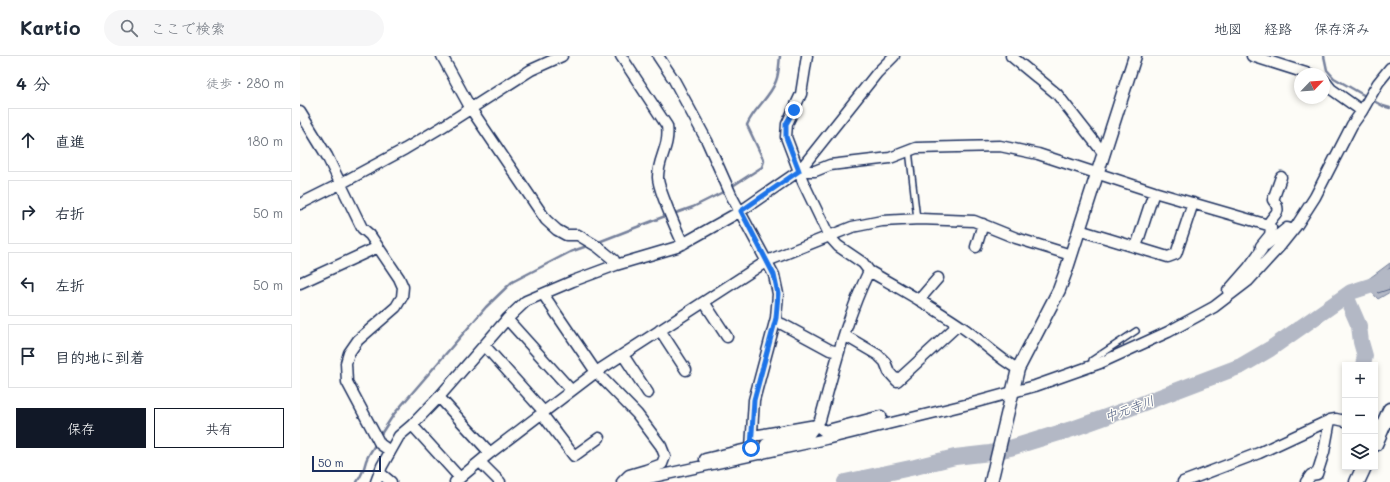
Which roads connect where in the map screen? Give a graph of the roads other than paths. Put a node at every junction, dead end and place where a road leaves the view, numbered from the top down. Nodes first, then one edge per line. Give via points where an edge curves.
1 (442, 56) edge
2 (562, 56) edge
3 (621, 56) edge
4 (658, 56) edge
5 (807, 56) edge
6 (894, 56) edge
7 (1012, 56) edge
8 (1135, 56) edge
9 (1252, 56) edge
10 (1390, 68) edge
11 (1294, 69) edge
12 (1330, 89) edge
13 (471, 109) junction
14 (1362, 111) junction
15 (300, 112) edge
16 (909, 150) junction
17 (1104, 154) junction
18 (799, 171) junction
19 (1097, 174) junction
20 (1281, 178) dead end
21 (340, 184) junction
22 (1154, 192) junction
23 (1192, 203) junction
24 (300, 204) edge
25 (741, 211) junction
26 (917, 219) junction
27 (983, 224) junction
28 (1268, 225) junction
29 (1079, 230) junction
30 (1292, 230) junction
31 (829, 236) junction
32 (683, 244) junction
33 (378, 247) junction
34 (976, 247) dead end
35 (1136, 247) junction
36 (1262, 249) junction
37 (1071, 255) junction
38 (767, 261) junction
39 (616, 265) junction
40 (869, 271) junction
41 (938, 278) dead end
42 (300, 283) edge
43 (543, 294) junction
44 (1226, 298) junction
45 (919, 300) junction
46 (704, 302) junction
47 (507, 319) junction
48 (775, 322) junction
49 (958, 325) junction
50 (660, 330) junction
51 (1136, 331) dead end
52 (844, 335) junction
53 (727, 337) dead end
54 (484, 344) junction
55 (839, 352) junction
56 (623, 355) junction
57 (1092, 366) junction
58 (1018, 369) junction
59 (686, 370) dead end
60 (596, 372) junction
61 (571, 390) junction
62 (648, 393) dead end
63 (1012, 395) junction
64 (439, 397) junction
65 (1390, 412) edge
66 (543, 413) junction
67 (881, 416) dead end
68 (1330, 420) junction
69 (1342, 420) edge
70 (412, 425) junction
71 (816, 425) junction
72 (752, 435) junction
73 (599, 438) dead end
74 (1378, 438) edge
75 (390, 451) junction
76 (490, 453) junction
77 (761, 454) junction
78 (480, 462) junction
79 (690, 470) junction
80 (1363, 470) edge
81 (378, 477) edge
82 (457, 480) edge
83 (390, 482) edge
84 (500, 482) edge
85 (622, 482) edge
86 (630, 482) edge
87 (991, 482) edge
88 (1183, 482) edge
89 (1306, 482) edge
90 (1358, 482) edge

1 - 13 street
2 - 13 street via 531,70
3 - 32 street via 667,126 669,135 657,179
4 - 25 street via 707,141
5 - 18 street via 801,94 786,124 786,137
6 - 18 street via 877,73
7 - 17 street via 1057,94
8 - 17 street
9 - 11 street
10 - 14 street
12 - 14 street
13 - 21 street
13 - 39 street via 546,220 566,235 578,235 598,247 614,260
14 - 30 street via 1352,125 1315,197
15 - 21 street via 327,156
16 - 18 street via 890,158 830,165 815,171
16 - 19 street via 1000,146 1038,154
16 - 26 lane
17 - 19 street
18 - 25 street
18 - 31 street
19 - 22 street
19 - 29 street
20 - 28 street via 1274,200 1278,213
21 - 24 street
21 - 33 street via 362,228
22 - 23 street
22 - 35 street
23 - 28 street
23 - 35 street via 1176,254 1168,257
25 - 32 street
25 - 38 street
26 - 27 street via 974,221
26 - 31 street via 882,221 852,227
27 - 34 street
27 - 37 street via 1016,238
28 - 36 street via 1271,228 1270,235 1261,246
29 - 35 street
29 - 37 street
30 - 36 street via 1287,228
30 - 44 street via 1248,281
31 - 38 street
31 - 40 street via 838,246 863,263
32 - 39 street
33 - 42 street
33 - 75 street via 399,278 403,287 402,297 396,307 358,340 349,353 346,363 347,382 380,444
36 - 44 street via 1228,290
37 - 58 street via 1059,290
38 - 46 street
38 - 48 street via 774,275 778,294
39 - 43 street
40 - 45 street
40 - 52 street
41 - 45 street
43 - 47 street via 526,301
43 - 60 street
44 - 57 street via 1182,324
45 - 49 street
46 - 50 street
46 - 53 street
47 - 54 street
47 - 61 street
48 - 55 street via 830,350
48 - 72 street via 754,400
49 - 52 street via 897,381 878,355
49 - 58 street
50 - 56 street
50 - 59 street
51 - 57 lane via 1092,360
52 - 55 street
54 - 64 street
54 - 66 street
55 - 71 street via 820,420
56 - 60 street
56 - 62 street
57 - 63 street
58 - 63 street
60 - 61 street
60 - 85 street via 637,414 661,446 665,456 662,464 629,475
61 - 66 street
63 - 77 street
63 - 87 street
64 - 70 street
64 - 76 street
65 - 74 main road
66 - 73 street via 574,456
66 - 76 street
67 - 71 street via 824,431
68 - 69 street
68 - 88 street via 1259,453
68 - 89 street via 1324,452 1316,474 1311,475
70 - 75 street via 399,436
70 - 82 street
71 - 72 street
71 - 77 street via 810,433 766,444
72 - 79 street via 751,448 695,462
75 - 81 street
76 - 78 street
77 - 79 street
78 - 82 street
78 - 84 street
79 - 86 street
80 - 90 main road
81 - 83 street

